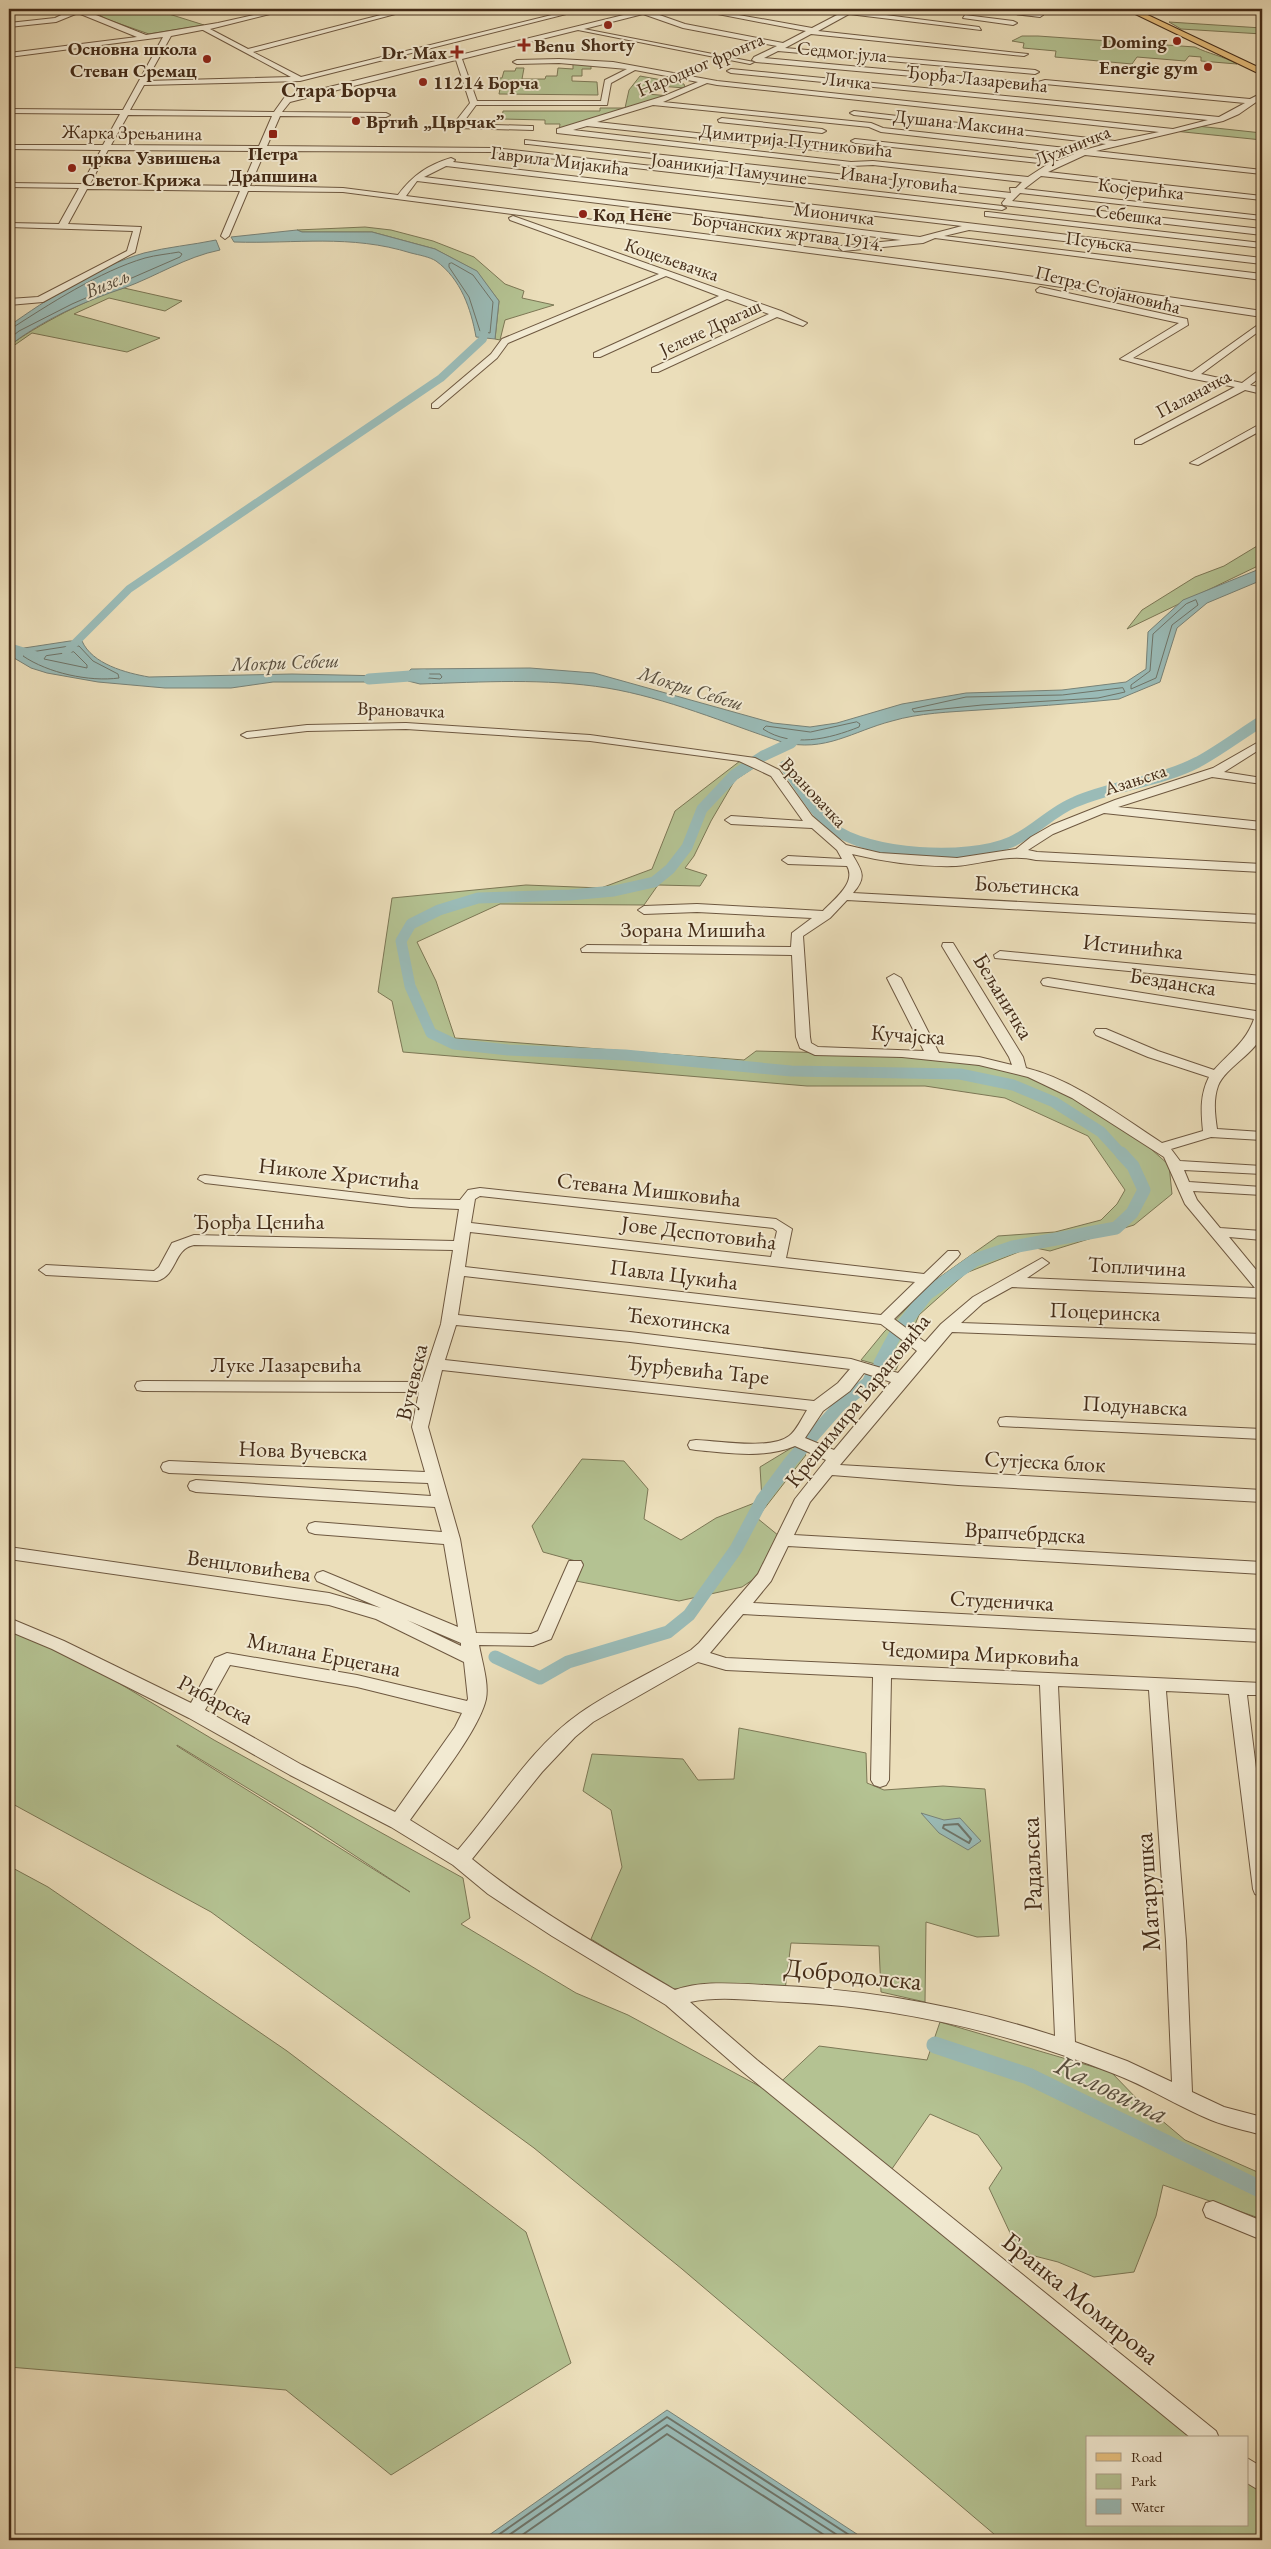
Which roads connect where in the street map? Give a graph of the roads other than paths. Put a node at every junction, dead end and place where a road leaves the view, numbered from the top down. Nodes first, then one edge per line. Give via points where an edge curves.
1 (78, 9) edge
2 (287, 9) edge
3 (411, 9) edge
4 (584, 9) edge
5 (655, 9) edge
6 (695, 9) edge
7 (814, 9) edge
8 (990, 9) edge
9 (1129, 9) edge
10 (1136, 9) edge
11 (644, 12) junction
12 (845, 13) edge
13 (954, 15) dead end
14 (1040, 15) dead end
15 (1013, 23) dead end
16 (9, 25) edge
17 (824, 25) junction
18 (574, 28) junction
19 (205, 29) junction
20 (979, 29) dead end
21 (812, 31) junction
22 (946, 31) dead end
23 (168, 35) junction
24 (147, 38) junction
25 (794, 41) junction
26 (970, 41) dead end
27 (813, 43) dead end
28 (781, 47) junction
29 (248, 51) junction
30 (929, 53) dead end
31 (9, 54) edge
32 (765, 55) junction
33 (456, 58) junction
34 (753, 61) junction
35 (517, 62) dead end
36 (742, 66) junction
37 (636, 67) junction
38 (731, 70) junction
39 (1262, 71) edge
40 (1035, 72) dead end
41 (965, 73) dead end
42 (722, 74) junction
43 (833, 75) dead end
44 (300, 79) junction
45 (707, 81) junction
46 (142, 83) junction
47 (322, 90) junction
48 (676, 95) junction
49 (1262, 95) edge
50 (695, 97) dead end
51 (949, 97) dead end
52 (474, 102) junction
53 (1253, 102) junction
54 (654, 103) junction
55 (628, 110) junction
56 (9, 111) edge
57 (126, 112) junction
58 (647, 112) dead end
59 (841, 112) dead end
60 (277, 114) junction
61 (386, 115) dead end
62 (1220, 119) junction
63 (715, 120) dead end
64 (585, 124) junction
65 (530, 128) dead end
66 (822, 131) dead end
67 (1174, 131) junction
68 (560, 132) junction
69 (528, 142) junction
70 (1119, 143) junction
71 (849, 146) junction
72 (9, 147) edge
73 (105, 148) junction
74 (261, 149) junction
75 (494, 150) junction
76 (462, 152) junction
77 (1086, 153) junction
78 (442, 163) junction
79 (1060, 163) junction
80 (1046, 169) junction
81 (1262, 172) edge
82 (1038, 173) junction
83 (414, 178) junction
84 (1030, 180) junction
85 (946, 183) dead end
86 (9, 185) edge
87 (84, 186) junction
88 (244, 188) junction
89 (1014, 193) junction
90 (400, 198) junction
91 (1262, 198) edge
92 (1004, 205) junction
93 (505, 212) junction
94 (993, 214) junction
95 (1262, 218) edge
96 (9, 224) edge
97 (63, 225) junction
98 (970, 226) junction
99 (1262, 232) edge
100 (225, 236) dead end
101 (927, 239) junction
102 (1262, 246) edge
103 (815, 250) junction
104 (1262, 260) edge
105 (938, 268) junction
106 (665, 274) junction
107 (1262, 277) edge
108 (728, 294) junction
109 (9, 302) edge
110 (778, 313) junction
111 (1262, 314) edge
112 (804, 323) dead end
113 (1262, 325) edge
114 (597, 355) dead end
115 (655, 370) dead end
116 (1262, 371) edge
117 (1192, 376) junction
118 (1243, 387) junction
119 (1262, 391) edge
120 (435, 406) dead end
121 (1262, 426) edge
122 (1138, 442) dead end
123 (1195, 463) dead end
124 (247, 735) dead end
125 (1262, 743) edge
126 (1211, 773) junction
127 (1262, 781) edge
128 (1104, 809) junction
129 (731, 820) dead end
130 (815, 826) junction
131 (1262, 826) edge
132 (842, 848) junction
133 (1022, 852) junction
134 (788, 860) dead end
135 (852, 863) junction
136 (1262, 868) edge
137 (845, 896) junction
138 (644, 910) dead end
139 (826, 915) junction
140 (1262, 919) edge
141 (948, 946) dead end
142 (586, 949) dead end
143 (798, 951) junction
144 (1000, 955) dead end
145 (894, 978) dead end
146 (1262, 980) edge
147 (1048, 982) dead end
148 (1262, 1016) edge
149 (1101, 1032) dead end
150 (933, 1055) junction
151 (1020, 1070) junction
152 (1215, 1075) junction
153 (1210, 1133) junction
154 (1262, 1136) edge
155 (1161, 1148) junction
156 (1174, 1165) junction
157 (1262, 1170) edge
158 (205, 1179) dead end
159 (1182, 1186) junction
160 (1262, 1191) edge
161 (470, 1199) junction
162 (464, 1226) junction
163 (1218, 1232) junction
164 (1262, 1235) edge
165 (462, 1246) junction
166 (953, 1254) dead end
167 (777, 1263) junction
168 (1042, 1263) dead end
169 (46, 1270) dead end
170 (458, 1271) junction
171 (928, 1279) junction
172 (1009, 1282) junction
173 (1262, 1286) edge
174 (1262, 1293) edge
175 (450, 1318) junction
176 (885, 1320) junction
177 (946, 1327) junction
178 (1262, 1339) edge
179 (926, 1350) junction
180 (436, 1364) junction
181 (861, 1366) junction
182 (900, 1379) junction
183 (143, 1386) dead end
184 (428, 1387) junction
185 (817, 1407) junction
186 (1006, 1422) dead end
187 (1262, 1434) edge
188 (803, 1444) junction
189 (696, 1445) dead end
190 (831, 1463) junction
191 (169, 1467) dead end
192 (435, 1478) junction
193 (196, 1486) dead end
194 (1262, 1496) edge
195 (440, 1502) junction
196 (315, 1528) dead end
197 (452, 1539) junction
198 (784, 1540) junction
199 (9, 1553) edge
200 (575, 1565) dead end
201 (1262, 1568) edge
202 (323, 1577) dead end
203 (739, 1608) junction
204 (9, 1624) edge
205 (1262, 1636) edge
206 (469, 1639) junction
207 (698, 1655) junction
208 (472, 1658) junction
209 (882, 1670) junction
210 (1050, 1679) junction
211 (1157, 1685) junction
212 (1237, 1688) junction
213 (1262, 1689) edge
214 (473, 1709) junction
215 (195, 1713) junction
216 (880, 1780) dead end
217 (398, 1822) junction
218 (460, 1860) junction
219 (1262, 1889) edge
220 (673, 1999) junction
221 (1065, 2047) junction
222 (1182, 2095) junction
223 (1262, 2126) edge
224 (1213, 2210) dead end
225 (1262, 2231) edge
226 (1206, 2436) edge
227 (1248, 2470) edge
228 (1262, 2481) edge

1 - 16 street via 54,19
1 - 24 street
2 - 19 street
3 - 29 street
4 - 44 street
5 - 11 street
6 - 21 street
7 - 12 street
8 - 14 street
9 - 39 main road
10 - 39 main road
11 - 18 street
11 - 28 street via 684,26
12 - 17 street, Народног фронта
12 - 20 street
12 - 22 street
13 - 15 street
17 - 21 street, Народног фронта
17 - 26 street
18 - 33 street
18 - 34 street, Седмог јула
19 - 23 street
19 - 29 street
21 - 25 street, Народног фронта
21 - 30 street via 1025,58
23 - 24 street
23 - 46 street
24 - 31 street
25 - 27 street
25 - 28 street, Народног фронта
28 - 32 street, Народног фронта
28 - 40 street
29 - 44 street
32 - 34 street, Народног фронта
32 - 41 street
33 - 47 street
33 - 52 street
34 - 36 street, Народног фронта
34 - 53 street, Седмог јула via 1034,85 1044,82
35 - 37 street, Личка via 580,62
36 - 38 street, Народног фронта
36 - 43 street
37 - 45 street, Личка
37 - 52 street via 608,82 605,101 599,103
38 - 42 street, Народног фронта
38 - 62 street, Ђорђа Лазаревића
42 - 45 street, Народног фронта
42 - 51 street
44 - 46 street
44 - 47 street
45 - 48 street, Народног фронта
45 - 67 street, Личка
46 - 57 street
47 - 60 street via 287,100
48 - 50 street
48 - 54 street, Народног фронта
49 - 53 street, Лужничка
52 - 65 street via 456,126
53 - 62 street, Лужничка
54 - 55 street, Народног фронта
54 - 77 street, Душана Максина via 871,125 881,130
55 - 58 street
55 - 64 street, Народног фронта
56 - 57 street
57 - 60 street
57 - 73 street
59 - 70 street
60 - 61 street
60 - 74 street
62 - 67 street, Лужничка
63 - 66 street
64 - 68 street, Народног фронта
64 - 71 street
67 - 70 street, Лужничка
68 - 69 street, Народног фронта
68 - 84 street, Димитрија Путниковића
69 - 75 street, Народног фронта
69 - 89 street
70 - 77 street, Лужничка
71 - 79 street via 914,148
71 - 80 street
72 - 73 street, Жарка Зрењанина
73 - 74 street, Жарка Зрењанина
73 - 87 street
74 - 76 street, Жарка Зрењанина
74 - 88 street
75 - 76 street, Жарка Зрењанина
75 - 92 street, Ивана Југовића
76 - 78 street
76 - 94 street, Јоаникија Памучине
77 - 79 street, Лужничка
77 - 81 street, Душана Максина
78 - 83 street
78 - 98 street, Гаврила Мијакића
79 - 80 street, Лужничка
80 - 82 street, Лужничка
82 - 84 street, Лужничка
82 - 91 street
83 - 90 street
83 - 101 street, Мионичка
84 - 89 street, Лужничка
85 - 89 street
86 - 87 street, Борчанских жртава 1914.
87 - 88 street, Борчанских жртава 1914.
87 - 97 street
88 - 90 street, Борчанских жртава 1914. via 336,189
88 - 100 street
89 - 92 street, Лужничка
89 - 95 street, Косјерићка
90 - 93 street, Борчанских жртава 1914.
92 - 94 street, Лужничка
92 - 99 street, Ивана Југовића
93 - 103 street, Борчанских жртава 1914.
93 - 106 street, Коцељевачка via 550,233
94 - 98 street, Лужничка
94 - 102 street, Себешка
96 - 97 street
97 - 109 street via 138,229 131,252 40,300
98 - 101 street, Лужничка
98 - 104 street, Гаврила Мијакића
101 - 103 street, Лужничка
101 - 107 street, Псуњска
103 - 105 street, Борчанских жртава 1914.
105 - 111 street, Борчанских жртава 1914.
105 - 117 street, Петра Стојановића via 1184,321 1125,358 1128,362
106 - 108 street, Коцељевачка
106 - 120 street via 505,341 494,356
108 - 110 street, Коцељевачка
108 - 114 street
110 - 112 street, Коцељевачка
110 - 115 street, Јелене Драгаш
113 - 117 street
116 - 118 street, Паланачка
117 - 118 street, Петра Стојановића
118 - 119 street, Петра Стојановића
118 - 122 street, Паланачка
121 - 123 street
124 - 130 street, Врановачка via 307,728 406,726 590,738 757,763 781,778
125 - 126 street, Азањска via 1245,756
126 - 127 street
126 - 128 street, Азањска
128 - 131 street
128 - 133 street, Азањска via 1057,827 1028,844
129 - 130 street
130 - 132 street, Врановачка
132 - 133 street, Врановачка via 880,857 944,863
132 - 135 street
133 - 136 street, Врановачка via 1036,856
134 - 135 street
135 - 137 street via 857,875
137 - 139 street, Кучајска
137 - 140 street, Бољетинска
138 - 139 street via 697,908
139 - 143 street, Кучајска via 798,934
141 - 151 street, Бељаничка via 1016,1057
142 - 143 street, Зорана Мишића
143 - 150 street, Кучајска via 805,1045 815,1051
144 - 146 street, Истинићка
145 - 150 street
147 - 148 street, Безданска
148 - 152 street via 1256,1035
149 - 152 street
150 - 151 street, Кучајска
151 - 155 street, Кучајска via 1077,1095
152 - 153 street via 1207,1096
153 - 154 street
153 - 155 street
155 - 156 street via 1170,1154
156 - 157 street
156 - 159 street
158 - 161 street, Николе Христића via 410,1203
159 - 160 street
159 - 163 street via 1190,1201
161 - 162 street, Вучевска
161 - 167 street, Стевана Мишковића via 776,1224 785,1229
162 - 165 street, Вучевска
162 - 167 street, Јове Деспотовића
163 - 164 street
163 - 173 street
165 - 169 street, Ђорђа Ценића via 194,1240 174,1247 164,1272 157,1276
165 - 170 street, Вучевска
166 - 171 street
167 - 171 street, Јове Деспотовића
168 - 172 street, Крешимира Барановића
170 - 175 street, Вучевска
170 - 176 street, Павла Цукића
171 - 176 street
172 - 174 street, Топличина
172 - 177 street, Крешимира Барановића via 978,1300
175 - 180 street, Вучевска
175 - 181 street, Ћехотинска
176 - 179 street
177 - 178 street, Поцеринска
177 - 179 street, Крешимира Барановића
179 - 182 street, Крешимира Барановића
180 - 184 street, Вучевска
180 - 185 street, Ђурђевића Таре
181 - 182 street, Ћехотинска
181 - 185 street via 844,1387
182 - 190 street, Крешимира Барановића
183 - 184 street, Луке Лазаревића
184 - 192 street, Вучевска via 420,1427
185 - 188 street
186 - 187 street, Подунавска
188 - 189 street via 764,1449
188 - 190 street, Сутјеска блок
190 - 194 street, Сутјеска блок via 958,1479
190 - 198 street, Крешимира Барановића via 803,1499
191 - 192 street, Нова Вучевска
192 - 195 street, Вучевска
193 - 195 street
195 - 197 street, Вучевска
196 - 197 street
197 - 206 street, Вучевска
198 - 201 street, Врапчебрдска
198 - 203 street, Крешимира Барановића via 765,1577
199 - 208 street, Венцловићева via 329,1599 382,1615
200 - 206 street via 541,1639
202 - 206 street
203 - 205 street, Студеничка
203 - 207 street, Крешимира Барановића
204 - 215 street, Рибарска
206 - 208 street, Вучевска
207 - 209 street, Чедомира Мирковића via 726,1664
207 - 218 street, Крешимира Барановића via 573,1728 528,1775
208 - 214 street, Вучевска via 477,1688
209 - 210 street, Чедомира Мирковића
209 - 216 street
210 - 211 street, Чедомира Мирковића
210 - 221 street, Радаљска
211 - 212 street, Чедомира Мирковића
211 - 222 street, Матарушка via 1175,1896
212 - 213 street, Чедомира Мирковића
212 - 219 street
214 - 215 street, Милана Ерцегана via 357,1681 227,1659 221,1663
214 - 217 street, Вучевска via 463,1730
215 - 217 street, Рибарска
217 - 218 street, Рибарска
218 - 220 street via 519,1906
220 - 221 street, Добродолска via 692,1993 730,1992 874,2001 929,2010
220 - 226 street, Бранка Момирова via 750,2066
221 - 222 street, Добродолска
222 - 223 street, Добродолска via 1224,2115
224 - 225 street
227 - 228 street

